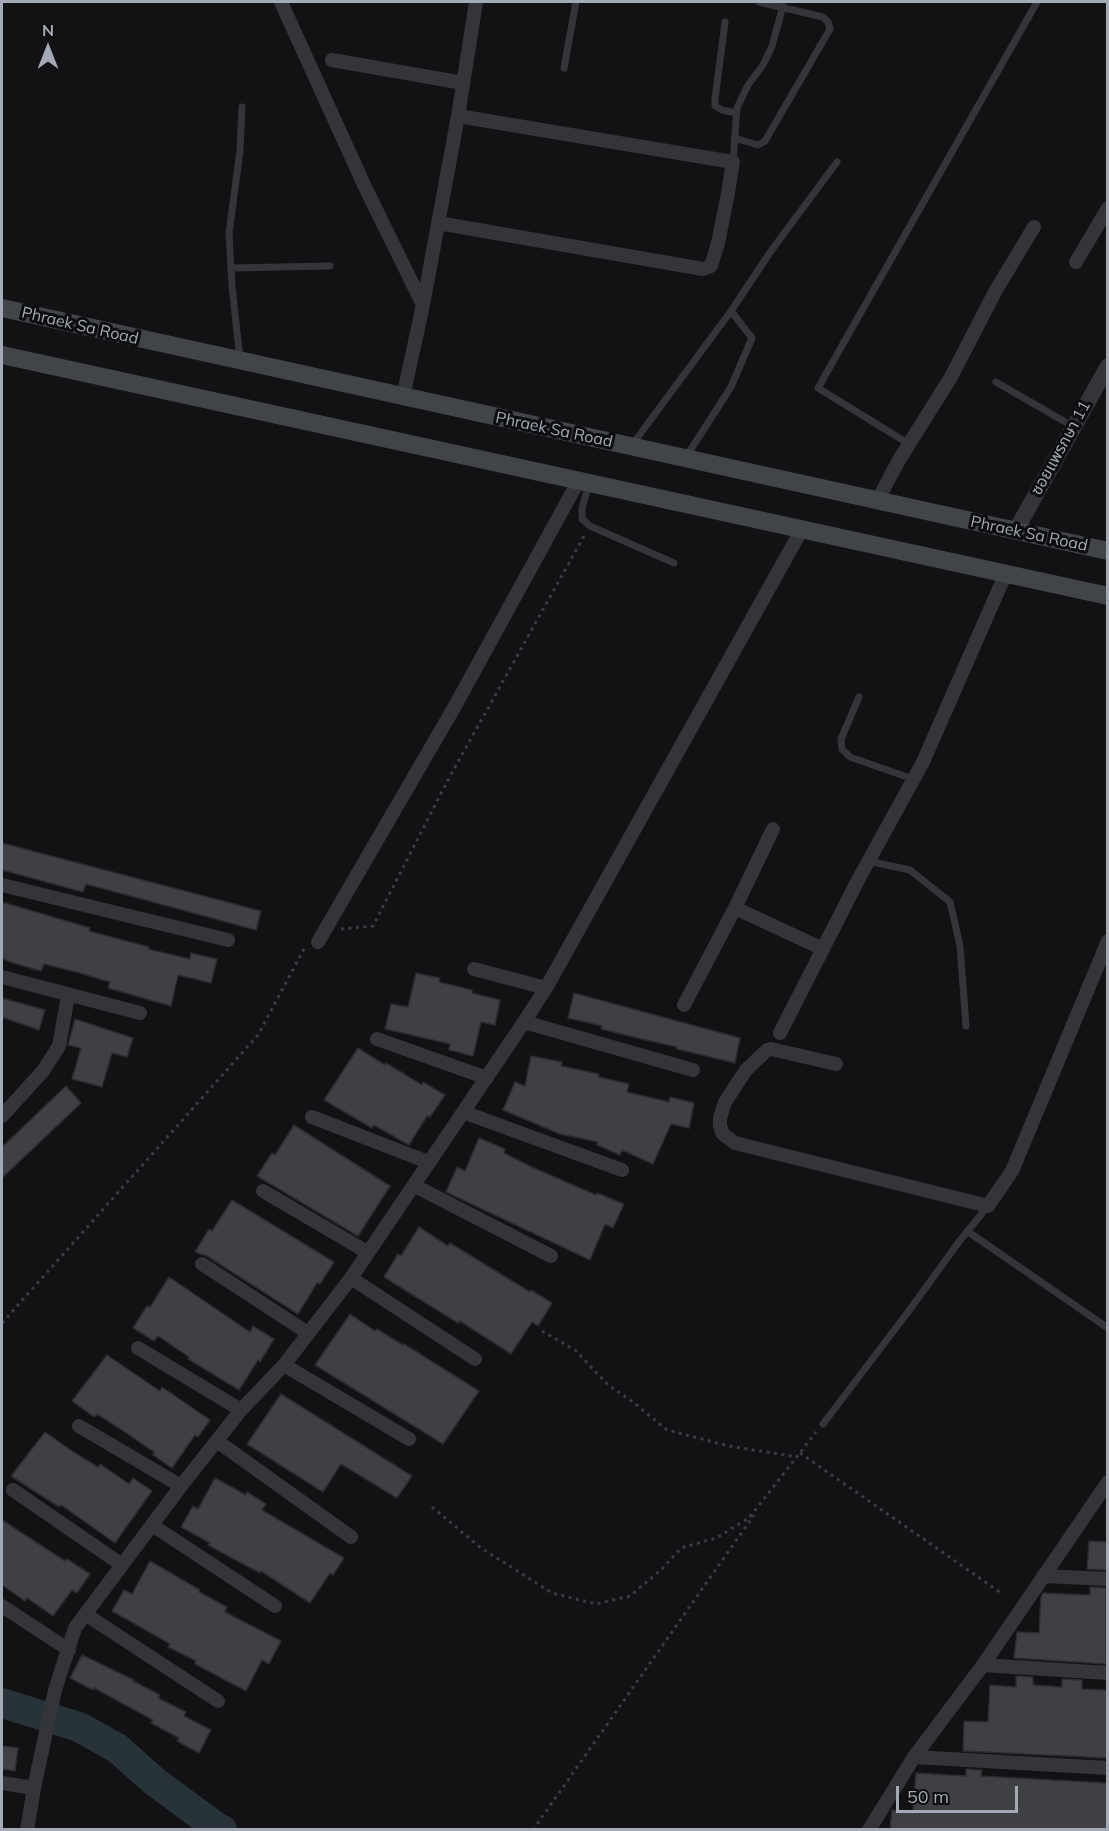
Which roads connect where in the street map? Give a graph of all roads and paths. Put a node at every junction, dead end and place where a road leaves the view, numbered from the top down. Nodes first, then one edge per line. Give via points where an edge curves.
1 (281, 2) edge
2 (476, 2) edge
3 (576, 2) edge
4 (759, 2) edge
5 (1037, 2) edge
6 (783, 6) junction
7 (725, 22) dead end
8 (332, 60) dead end
9 (564, 68) dead end
10 (463, 83) junction
11 (242, 107) dead end
12 (736, 113) junction
13 (458, 117) junction
14 (734, 138) junction
15 (733, 162) junction
16 (837, 162) dead end
17 (1107, 208) edge
18 (438, 223) junction
19 (1034, 227) dead end
20 (1076, 262) dead end
21 (330, 266) dead end
22 (231, 268) junction
23 (423, 304) junction
24 (2, 309) edge
25 (731, 311) junction
26 (2, 355) edge
27 (241, 362) junction
28 (1107, 366) edge
29 (996, 382) dead end
30 (403, 397) junction
31 (1074, 427) junction
32 (909, 444) junction
33 (630, 447) junction
34 (685, 459) junction
35 (584, 481) junction
36 (877, 501) junction
37 (802, 529) junction
38 (1016, 531) junction
39 (1107, 551) edge
40 (674, 563) dead end
41 (1006, 573) junction
42 (1107, 596) edge
43 (859, 698) dead end
44 (913, 779) junction
45 (773, 829) dead end
46 (868, 861) junction
47 (2, 885) edge
48 (735, 908) junction
49 (228, 940) dead end
50 (1107, 941) edge
51 (318, 942) dead end
52 (823, 949) junction
53 (474, 969) dead end
54 (2, 977) edge
55 (546, 988) junction
56 (68, 996) junction
57 (684, 1005) dead end
58 (140, 1013) dead end
59 (524, 1022) junction
60 (966, 1026) dead end
61 (780, 1033) dead end
62 (377, 1039) dead end
63 (836, 1064) dead end
64 (693, 1070) dead end
65 (487, 1078) junction
66 (463, 1112) junction
67 (2, 1116) edge
68 (312, 1117) dead end
69 (428, 1162) junction
70 (622, 1170) dead end
71 (415, 1186) junction
72 (263, 1191) dead end
73 (988, 1206) junction
74 (967, 1231) junction
75 (368, 1252) junction
76 (551, 1256) dead end
77 (202, 1264) dead end
78 (351, 1278) junction
79 (1107, 1328) edge
80 (542, 1331) dead end
81 (308, 1333) junction
82 (138, 1348) dead end
83 (475, 1359) dead end
84 (284, 1365) junction
85 (241, 1410) junction
86 (823, 1424) joint
87 (79, 1426) dead end
88 (409, 1439) dead end
89 (217, 1441) junction
90 (800, 1453) junction
91 (797, 1457) junction
92 (776, 1484) junction
93 (1107, 1484) edge
94 (180, 1486) junction
95 (13, 1490) dead end
96 (432, 1507) dead end
97 (152, 1525) junction
98 (351, 1537) dead end
99 (122, 1565) junction
100 (1043, 1575) junction
101 (1107, 1579) edge
102 (1001, 1593) dead end
103 (2, 1606) edge
104 (275, 1606) dead end
105 (85, 1614) junction
106 (69, 1650) junction
107 (983, 1665) junction
108 (1107, 1673) edge
109 (218, 1701) dead end
110 (914, 1756) junction
111 (1107, 1768) edge
112 (2, 1783) edge
113 (34, 1788) junction
114 (27, 1830) edge
115 (533, 1830) edge
116 (869, 1830) edge

1 - 23 street
2 - 10 street
3 - 9 lane
4 - 6 lane
5 - 32 lane via 818,388
6 - 12 lane via 764,65 748,85
6 - 14 lane via 823,17 830,29 765,141 758,145
7 - 12 lane via 715,106
8 - 10 street
10 - 13 street
11 - 22 lane via 229,233
12 - 14 lane
13 - 15 street
13 - 18 street
14 - 15 lane
15 - 18 street via 718,243 711,266 703,269
16 - 25 lane
17 - 20 street
18 - 23 street
19 - 32 street
21 - 22 lane
22 - 27 lane
23 - 30 street
24 - 27 main road, Phraek Sa Road
25 - 33 lane
25 - 34 lane via 752,338 731,387
26 - 35 main road
27 - 30 main road, Phraek Sa Road
28 - 31 street, ซอยแพรกษา 11
29 - 31 lane
30 - 33 main road, Phraek Sa Road
31 - 38 street, ซอยแพรกษา 11
32 - 36 street
33 - 34 main road, Phraek Sa Road
34 - 36 main road, Phraek Sa Road
35 - 37 main road
35 - 40 lane via 582,519
35 - 51 street
36 - 38 main road, Phraek Sa Road
37 - 41 main road
37 - 55 street
38 - 39 main road, Phraek Sa Road
41 - 42 main road
41 - 44 street
43 - 44 lane via 841,739 842,748 850,758
44 - 46 street
45 - 48 street
46 - 52 street
46 - 60 lane via 910,870 950,902 960,946
47 - 49 street
48 - 52 street
48 - 57 street
50 - 73 street via 1012,1172
52 - 61 street
53 - 55 street
54 - 56 street
55 - 59 street
56 - 58 street
56 - 67 street via 59,1046 43,1071
59 - 64 street
59 - 65 street
62 - 65 street
63 - 73 street via 767,1050 746,1070 725,1102 720,1118 723,1134 735,1143
65 - 66 street
66 - 69 street
66 - 70 street
68 - 69 street
69 - 71 street
71 - 75 street
71 - 76 street
72 - 75 street
73 - 74 lane
74 - 79 lane
74 - 86 lane
75 - 78 street
77 - 81 street
78 - 81 street
78 - 83 street
80 - 91 path via 575,1350 608,1385 668,1430 729,1446
81 - 84 street
82 - 85 street
84 - 85 street
84 - 88 street
85 - 89 street
86 - 90 path
87 - 94 street
89 - 94 street
89 - 98 street
90 - 91 path
90 - 102 path
91 - 92 path
92 - 96 path via 749,1518 716,1538 681,1548 630,1596 596,1604 552,1593 481,1548
92 - 115 path
93 - 100 street
94 - 97 street
95 - 99 street
97 - 99 street
97 - 104 street
99 - 105 street
100 - 101 street
100 - 107 street
103 - 106 street
105 - 106 street via 75,1628
105 - 109 street
106 - 113 street
107 - 108 street
107 - 110 street
110 - 111 street
110 - 116 street
112 - 113 street
113 - 114 street

